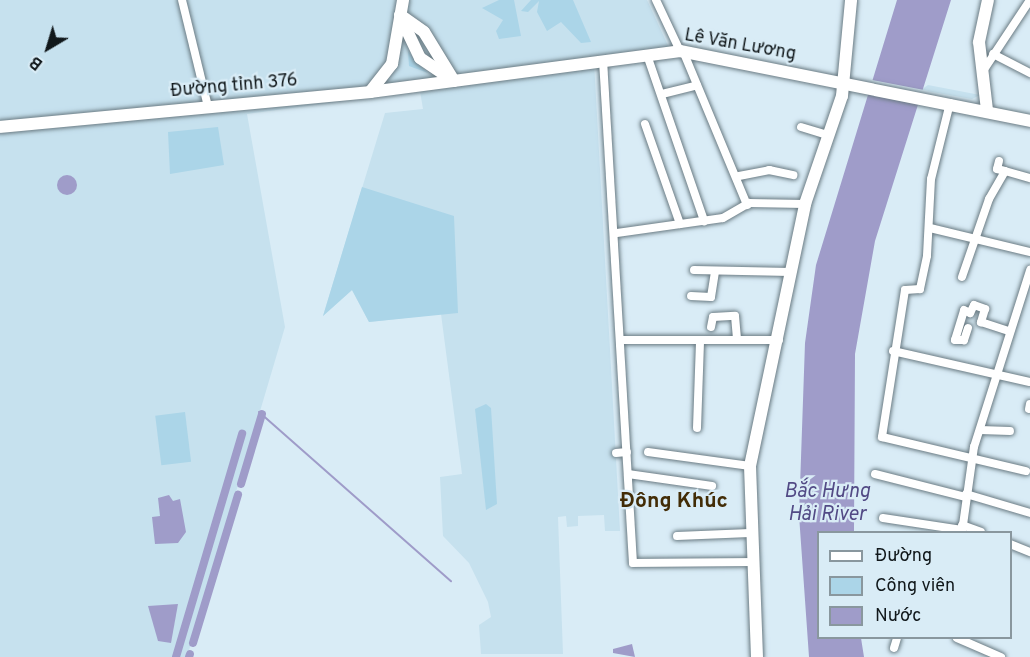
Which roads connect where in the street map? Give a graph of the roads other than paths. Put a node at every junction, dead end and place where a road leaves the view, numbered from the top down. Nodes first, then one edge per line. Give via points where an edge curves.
1 (182, 0) edge
2 (403, 0) edge
3 (656, 0) edge
4 (851, 0) edge
5 (988, 0) edge
6 (1030, 0) edge
7 (400, 15) junction
8 (682, 51) junction
9 (993, 54) junction
10 (647, 55) junction
11 (603, 60) junction
12 (982, 71) junction
13 (1030, 73) edge
14 (454, 81) junction
15 (841, 82) junction
16 (698, 84) junction
17 (370, 92) junction
18 (662, 94) junction
19 (950, 103) junction
20 (208, 107) junction
21 (987, 110) junction
22 (1030, 121) edge
23 (645, 124) dead end
24 (0, 127) edge
25 (801, 127) dead end
26 (828, 135) junction
27 (999, 161) dead end
28 (1005, 171) junction
29 (793, 175) dead end
30 (739, 176) junction
31 (1030, 178) edge
32 (805, 204) junction
33 (747, 205) junction
34 (704, 221) junction
35 (680, 224) junction
36 (930, 228) junction
37 (617, 233) junction
38 (980, 237) junction
39 (1030, 252) edge
40 (694, 270) dead end
41 (1030, 270) edge
42 (715, 271) junction
43 (790, 272) junction
44 (962, 277) dead end
45 (691, 296) dead end
46 (711, 327) dead end
47 (968, 328) dead end
48 (1009, 331) junction
49 (622, 340) junction
50 (737, 340) junction
51 (779, 340) junction
52 (700, 341) junction
53 (893, 351) junction
54 (996, 374) junction
55 (1030, 382) edge
56 (697, 429) dead end
57 (980, 430) junction
58 (1010, 431) dead end
59 (627, 452) junction
60 (648, 452) dead end
61 (616, 453) dead end
62 (972, 455) junction
63 (750, 466) junction
64 (1026, 471) dead end
65 (628, 474) junction
66 (875, 474) dead end
67 (712, 486) dead end
68 (965, 496) junction
69 (1030, 513) edge
70 (883, 518) dead end
71 (962, 529) edge
72 (750, 533) junction
73 (677, 536) dead end
74 (1012, 544) edge
75 (1030, 552) edge
76 (751, 562) junction
77 (897, 639) edge
78 (960, 639) edge
79 (894, 648) dead end
80 (1003, 656) edge
81 (757, 657) edge

1 - 20 street
2 - 7 main road
3 - 8 street
4 - 15 main road
5 - 12 main road via 979,42
6 - 9 street
7 - 14 main road via 424,32
7 - 14 main road via 420,58
7 - 17 main road via 392,64
8 - 10 main road, Lê Văn Lương
8 - 15 main road, Lê Văn Lương
8 - 16 street
9 - 12 street
9 - 13 street
10 - 11 main road, Lê Văn Lương
10 - 18 street
11 - 14 main road, Lê Văn Lương
11 - 37 street
12 - 21 main road
14 - 17 main road, Lê Văn Lương
15 - 19 main road, Lê Văn Lương
15 - 26 main road via 842,96
16 - 18 street
16 - 30 street
17 - 20 main road, Đường tỉnh 376
18 - 34 street
19 - 21 main road, Lê Văn Lương
19 - 36 street via 931,179
20 - 24 main road, Đường tỉnh 376
21 - 22 main road, Lê Văn Lương
23 - 35 street
25 - 26 street
26 - 32 main road
27 - 28 street via 997,169
28 - 31 street
28 - 38 street via 989,199
29 - 30 street via 769,170
30 - 33 street
32 - 33 street
32 - 43 main road
33 - 34 street
34 - 35 street
35 - 37 street
36 - 38 street
36 - 53 street via 920,289 905,290
37 - 49 street
38 - 39 street
38 - 44 street
40 - 42 street
41 - 48 street
42 - 43 street
42 - 45 street via 711,297
43 - 51 main road
46 - 50 street via 713,317 735,316
47 - 48 street via 964,340 955,340 964,310 970,313 974,305 985,309 981,322
48 - 54 street
49 - 52 street
49 - 59 street
50 - 51 street
50 - 52 street
51 - 63 main road
52 - 56 street
53 - 54 street
53 - 62 street via 882,437
54 - 55 street
54 - 57 street
57 - 58 street
57 - 62 street
59 - 61 street
59 - 65 street
60 - 63 street
62 - 64 street
62 - 68 street
63 - 72 main road
65 - 67 street
65 - 76 street via 633,563
66 - 68 street
68 - 69 street
68 - 71 street
70 - 71 street
72 - 73 street
72 - 76 main road
74 - 75 street
76 - 81 main road
77 - 79 street
78 - 80 street

